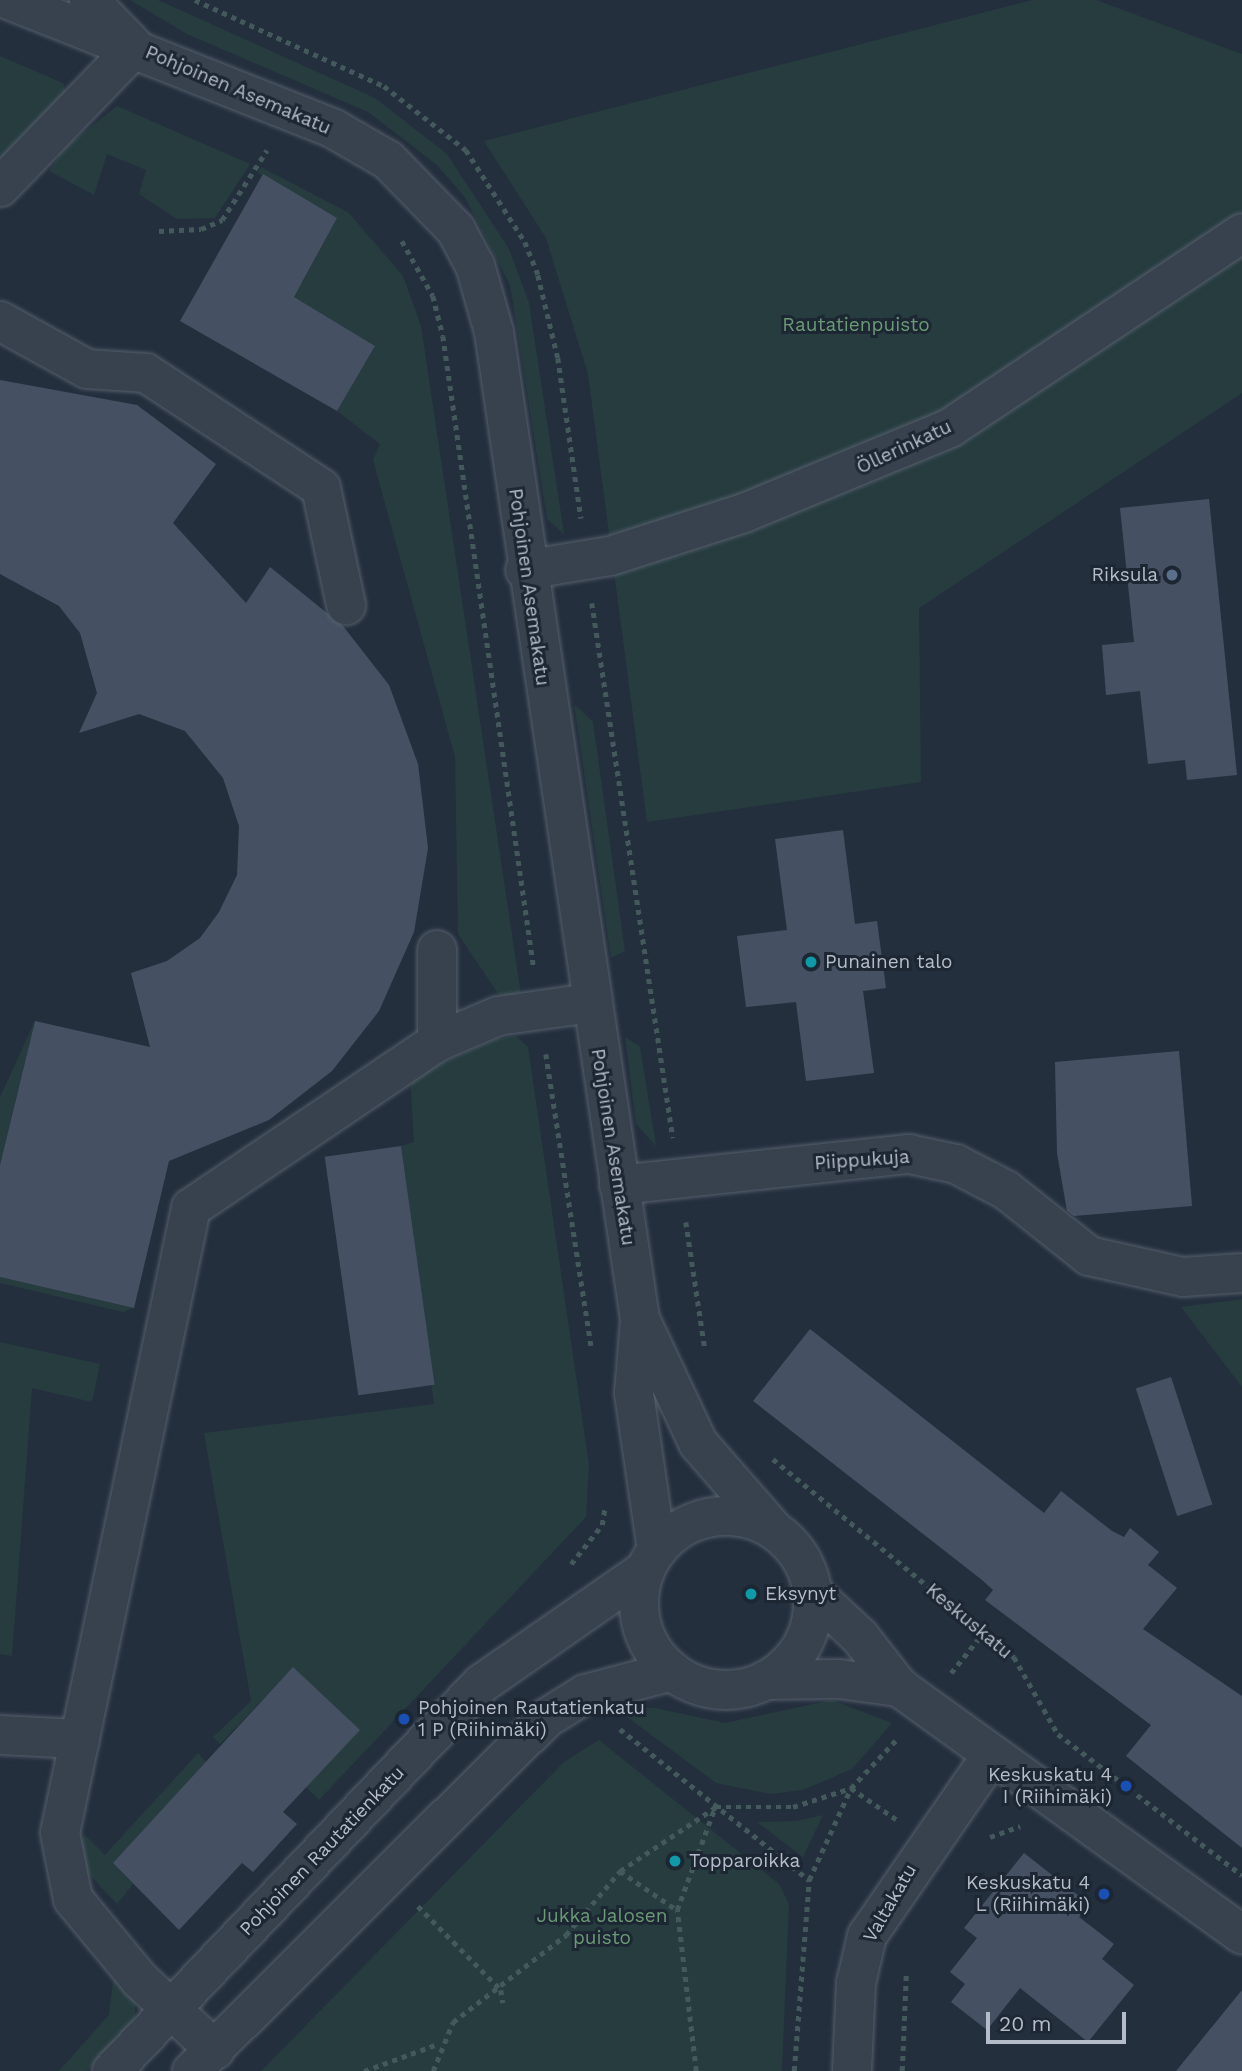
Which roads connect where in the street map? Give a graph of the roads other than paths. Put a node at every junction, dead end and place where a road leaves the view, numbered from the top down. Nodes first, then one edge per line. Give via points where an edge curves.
1 (9, 0) edge
2 (89, 0) edge
3 (135, 47) junction
4 (0, 187) edge
5 (1242, 233) edge
6 (0, 321) edge
7 (525, 570) junction
8 (346, 605) dead end
9 (437, 950) dead end
10 (591, 1003) junction
11 (437, 1042) junction
12 (619, 1185) junction
13 (1242, 1273) edge
14 (640, 1319) junction
15 (775, 1530) junction
16 (651, 1560) junction
17 (813, 1592) junction
18 (672, 1671) junction
19 (766, 1681) junction
20 (911, 1697) junction
21 (0, 1735) edge
22 (79, 1740) junction
23 (990, 1758) junction
24 (1242, 1934) edge
25 (172, 2010) junction
26 (203, 2060) edge
27 (112, 2071) edge
28 (852, 2071) edge

1 - 3 street, Pohjoinen Asemakatu
2 - 3 street
3 - 4 street
3 - 7 street, Pohjoinen Asemakatu via 388,160 456,230 475,265 495,331
5 - 7 street, Öllerinkatu via 950,428 744,513 610,556
6 - 8 street via 87,369 146,373 321,488
7 - 10 street, Pohjoinen Asemakatu
9 - 11 street
10 - 11 street via 498,1016
10 - 12 street, Pohjoinen Asemakatu
11 - 22 street via 191,1208
12 - 13 street, Piippukuja via 908,1154 956,1164 1006,1190 1089,1256 1183,1277
12 - 14 street, Pohjoinen Asemakatu
14 - 15 street, Pohjoinen Asemakatu via 698,1443
14 - 16 street, Pohjoinen Asemakatu via 634,1393
15 - 16 street via 725,1516 699,1520
15 - 17 street via 793,1548
16 - 18 street via 642,1624 653,1651
16 - 25 street, Pohjoinen Rautatienkatu via 481,1684
17 - 19 street via 803,1643
17 - 20 street via 860,1637
18 - 19 street via 718,1689
18 - 26 street via 585,1694 545,1719
19 - 20 street via 839,1679
20 - 23 street
21 - 22 street
22 - 25 street via 60,1833 73,1899
23 - 24 street
23 - 28 street, Valtakatu via 867,1936 856,1983
25 - 26 street
25 - 27 street, Pohjoinen Rautatienkatu

